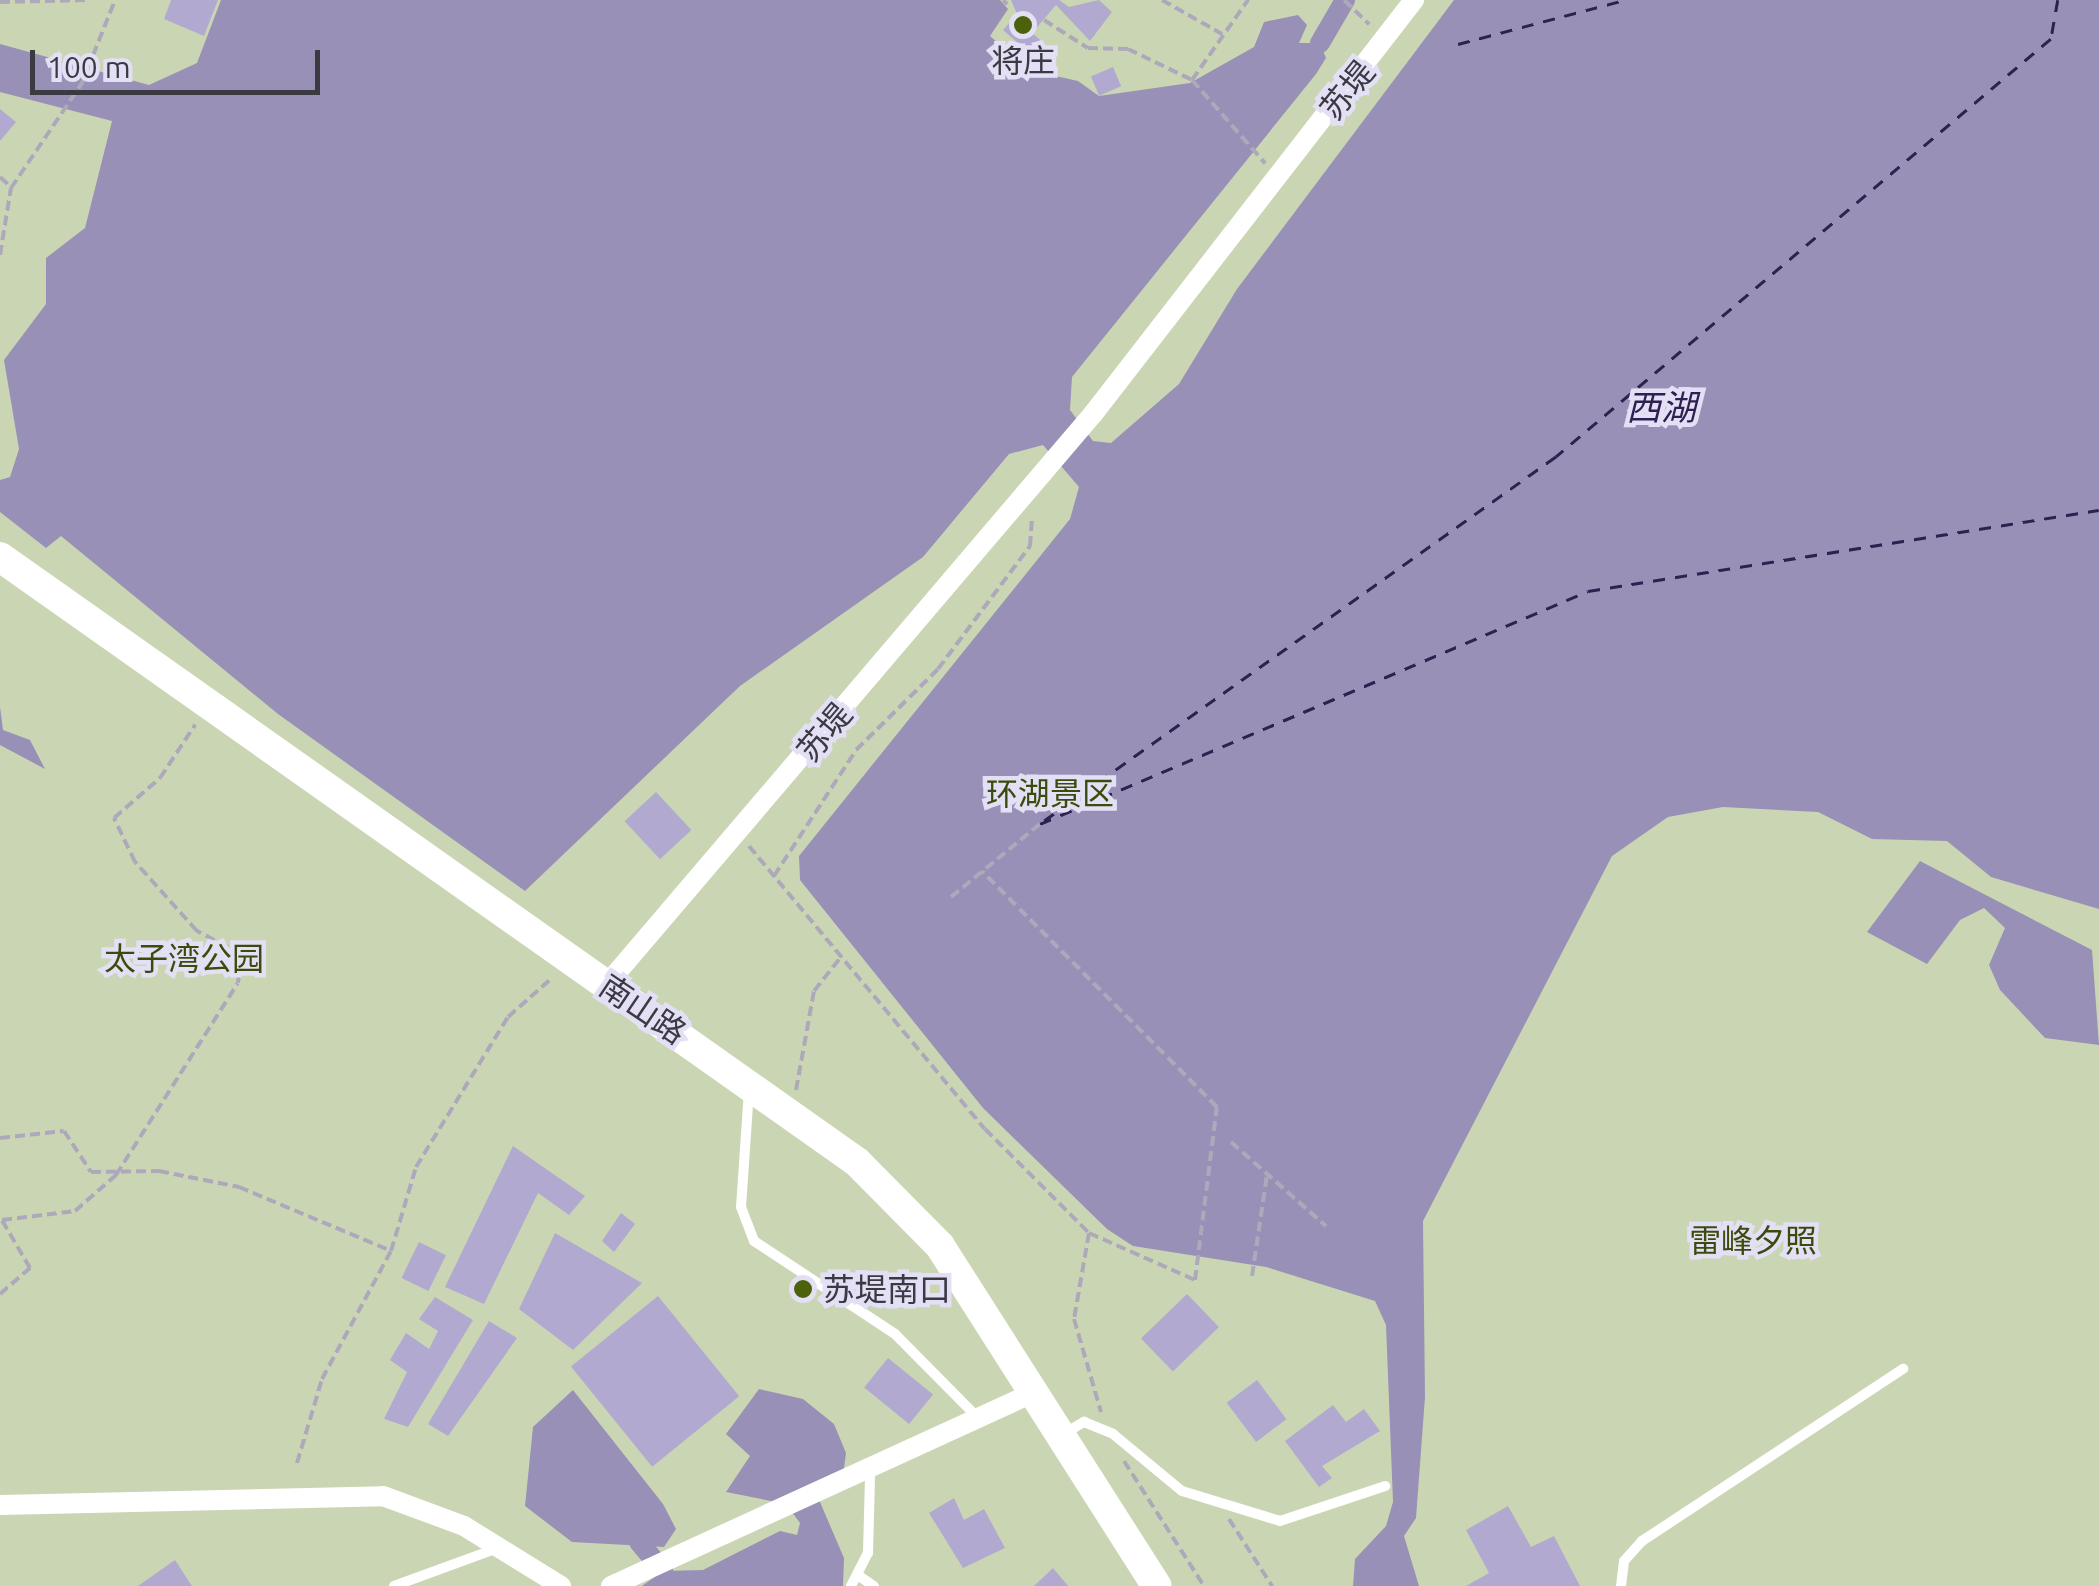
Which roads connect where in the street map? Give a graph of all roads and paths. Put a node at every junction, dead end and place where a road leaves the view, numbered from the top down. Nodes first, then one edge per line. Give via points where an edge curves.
1 (88, 0) edge
2 (115, 0) edge
3 (1162, 0) edge
4 (1248, 0) edge
5 (1344, 0) edge
6 (1414, 0) edge
7 (0, 2) edge
8 (1044, 20) dead end
9 (1365, 20) dead end
10 (1222, 34) junction
11 (1192, 80) junction
12 (1258, 158) dead end
13 (0, 176) edge
14 (12, 188) junction
15 (0, 255) edge
16 (1035, 476) junction
17 (0, 557) edge
18 (200, 700) junction
19 (1040, 824) dead end
20 (739, 834) junction
21 (982, 871) junction
22 (774, 876) junction
23 (951, 897) dead end
24 (842, 957) junction
25 (571, 961) junction
26 (608, 983) junction
27 (752, 1085) junction
28 (788, 1111) junction
29 (0, 1138) edge
30 (1232, 1142) dead end
31 (1268, 1174) junction
32 (116, 1175) junction
33 (1326, 1226) dead end
34 (1090, 1232) junction
35 (391, 1251) junction
36 (1252, 1276) dead end
37 (0, 1294) edge
38 (1904, 1369) dead end
39 (1032, 1393) junction
40 (980, 1420) junction
41 (1113, 1434) junction
42 (1057, 1438) junction
43 (296, 1463) dead end
44 (870, 1475) junction
45 (1385, 1486) dead end
46 (0, 1505) edge
47 (1223, 1506) junction
48 (499, 1547) junction
49 (855, 1581) edge
50 (394, 1586) edge
51 (561, 1586) edge
52 (610, 1586) edge
53 (874, 1586) edge
54 (1157, 1586) edge
55 (1204, 1586) edge
56 (1272, 1586) edge
57 (1621, 1586) edge

1 - 7 path
2 - 14 path via 82,83
3 - 10 path
4 - 10 path
5 - 9 path
6 - 16 street, 苏堤 via 1093,414
8 - 11 path via 1088,48 1128,48
10 - 11 path
11 - 12 path
13 - 14 path
14 - 15 path
16 - 20 street, 苏堤
16 - 22 path via 1030,546 918,693 856,750
17 - 18 main road, 南山路
18 - 25 main road, 南山路
18 - 32 path via 192,741 114,818 135,862 197,932 241,954 238,983
19 - 21 path
20 - 22 path
20 - 26 street, 苏堤
21 - 23 path
21 - 34 path via 1217,1107 1195,1280
22 - 24 path
24 - 28 path via 814,991 808,1058
24 - 34 path via 985,1129
25 - 26 main road, 南山路
25 - 35 path via 508,1017 463,1083 416,1167
26 - 27 main road, 南山路
27 - 28 main road, 南山路
27 - 40 lane via 741,1207 754,1242 894,1334
28 - 39 main road, 南山路 via 858,1162 940,1246
29 - 32 path via 64,1131 91,1172
30 - 31 path
31 - 33 path
31 - 36 path
32 - 35 path via 159,1170 239,1187
32 - 37 path via 75,1211 2,1220 30,1268
34 - 41 path via 1074,1319 1092,1396
35 - 43 path via 322,1379
38 - 57 lane via 1642,1541 1624,1561
39 - 40 street
39 - 42 main road, 南山路
40 - 44 street
41 - 42 lane via 1084,1422
41 - 47 lane via 1182,1491
41 - 55 path via 1130,1477
42 - 54 main road, 南山路
44 - 49 lane
44 - 52 street
45 - 47 lane via 1280,1521
46 - 48 street via 383,1496
47 - 56 path
48 - 50 lane
48 - 51 street
49 - 53 lane

